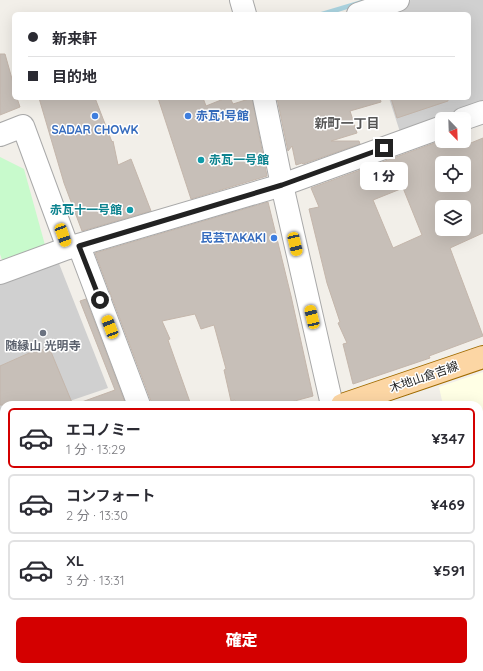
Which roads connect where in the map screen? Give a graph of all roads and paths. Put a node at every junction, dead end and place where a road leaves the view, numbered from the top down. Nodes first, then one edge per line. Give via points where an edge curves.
1 (241, 0) edge
2 (398, 0) edge
3 (244, 12) edge
4 (364, 12) edge
5 (264, 100) edge
6 (483, 112) edge
7 (471, 116) edge
8 (435, 130) edge
9 (0, 135) edge
10 (282, 185) junction
11 (74, 247) junction
12 (0, 272) edge
13 (483, 357) edge
14 (136, 401) edge
15 (331, 401) edge
16 (354, 401) edge

1 - 3 street
2 - 4 street
5 - 10 street
6 - 7 street
8 - 10 street
9 - 11 street via 23,126
10 - 11 street
10 - 15 street
11 - 12 street
11 - 14 street
13 - 16 main road, 木地山倉吉線

